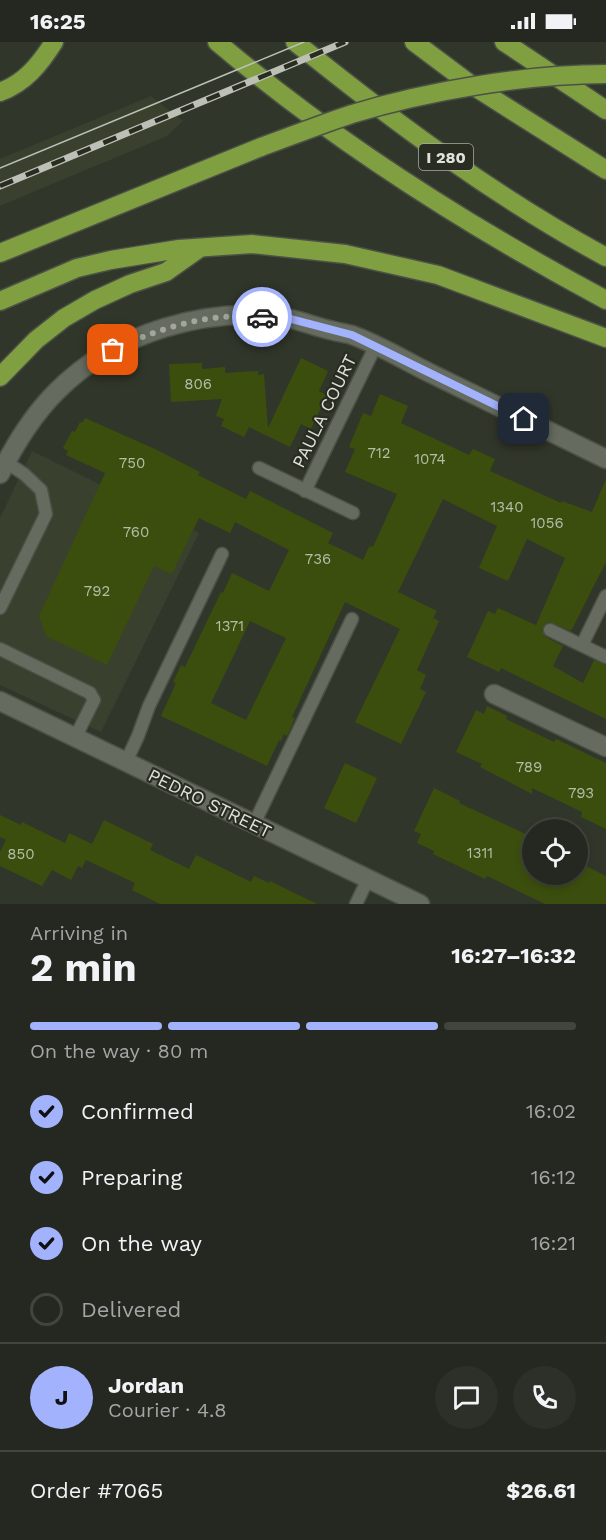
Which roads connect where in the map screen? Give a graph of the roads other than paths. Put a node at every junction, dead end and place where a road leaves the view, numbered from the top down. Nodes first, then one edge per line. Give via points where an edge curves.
1 (54, 42) edge
2 (217, 42) edge
3 (295, 42) edge
4 (414, 42) edge
5 (504, 42) edge
6 (606, 75) edge
7 (0, 92) edge
8 (606, 110) edge
9 (606, 170) edge
10 (202, 247) junction
11 (0, 254) edge
12 (606, 257) edge
13 (606, 300) edge
14 (0, 301) edge
15 (606, 338) edge
16 (375, 346) junction
17 (0, 377) edge
18 (606, 459) edge
19 (3, 468) edge
20 (259, 468) dead end
21 (305, 490) junction
22 (353, 513) dead end
23 (222, 554) dead end
24 (606, 596) edge
25 (0, 608) edge
26 (352, 620) dead end
27 (550, 630) dead end
28 (582, 645) junction
29 (0, 649) edge
30 (606, 657) edge
31 (494, 694) dead end
32 (0, 701) edge
33 (75, 738) junction
34 (606, 747) edge
35 (126, 762) junction
36 (254, 825) junction
37 (368, 879) junction
38 (356, 904) edge
39 (420, 904) edge

1 - 7 highway via 26,78
2 - 13 highway via 387,171 490,237
3 - 12 highway, I 280 via 427,144
4 - 9 highway via 470,84
5 - 8 highway
6 - 11 highway, bridge via 512,81 433,94 353,114 261,147
10 - 14 highway via 77,268
10 - 15 highway via 296,247 393,264 470,286
10 - 17 highway via 166,272 130,284 64,318
16 - 18 street
16 - 19 street via 352,335 291,319 253,316 215,317 146,334 87,365 56,392 34,416
16 - 21 lane, PAULA COURT
19 - 25 lane via 24,474 41,490 46,514
20 - 21 lane, PAULA COURT
21 - 22 lane, PAULA COURT
23 - 35 lane
24 - 28 lane
26 - 36 lane
27 - 28 lane
28 - 30 lane
29 - 33 lane via 90,693 94,700
31 - 34 street
32 - 33 street, PEDRO STREET
33 - 35 street, PEDRO STREET
35 - 36 street, PEDRO STREET
36 - 37 street, PEDRO STREET
37 - 38 lane
37 - 39 street, PEDRO STREET

